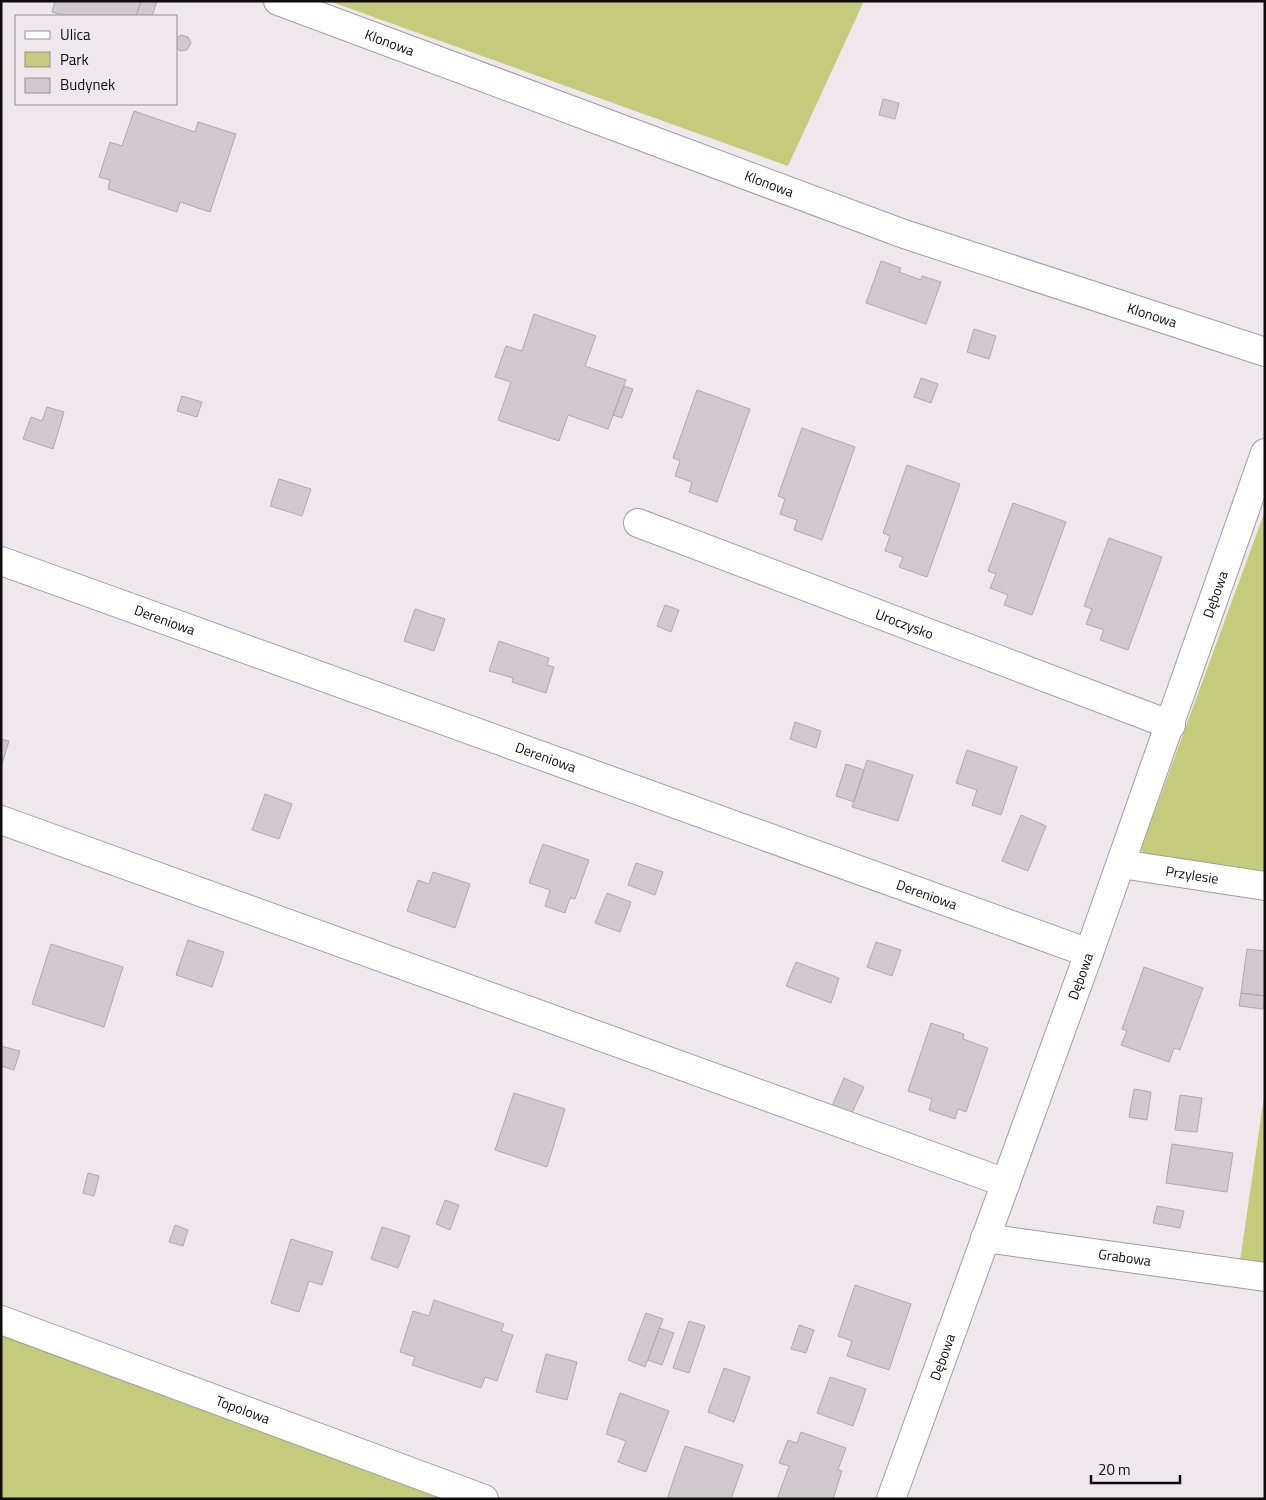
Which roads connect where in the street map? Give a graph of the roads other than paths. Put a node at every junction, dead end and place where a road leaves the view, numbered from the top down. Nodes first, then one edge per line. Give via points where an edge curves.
1 (278, 1) edge
2 (1265, 352) edge
3 (1265, 452) edge
4 (638, 522) dead end
5 (1, 561) edge
6 (1170, 725) junction
7 (1, 820) edge
8 (1121, 864) junction
9 (1265, 886) edge
10 (1089, 953) junction
11 (1006, 1182) junction
12 (985, 1238) junction
13 (1265, 1277) edge
14 (1, 1320) edge
15 (484, 1499) edge
16 (891, 1499) edge

1 - 2 street, Klonowa via 904,234
3 - 6 street, Dębowa
4 - 6 street, Uroczysko
5 - 10 street, Dereniowa
6 - 8 street, Dębowa
7 - 11 street
8 - 9 street, Przylesie
8 - 10 street, Dębowa
10 - 11 street, Dębowa
11 - 12 street, Dębowa
12 - 13 street, Grabowa
12 - 16 street, Dębowa
14 - 15 street, Topolowa

